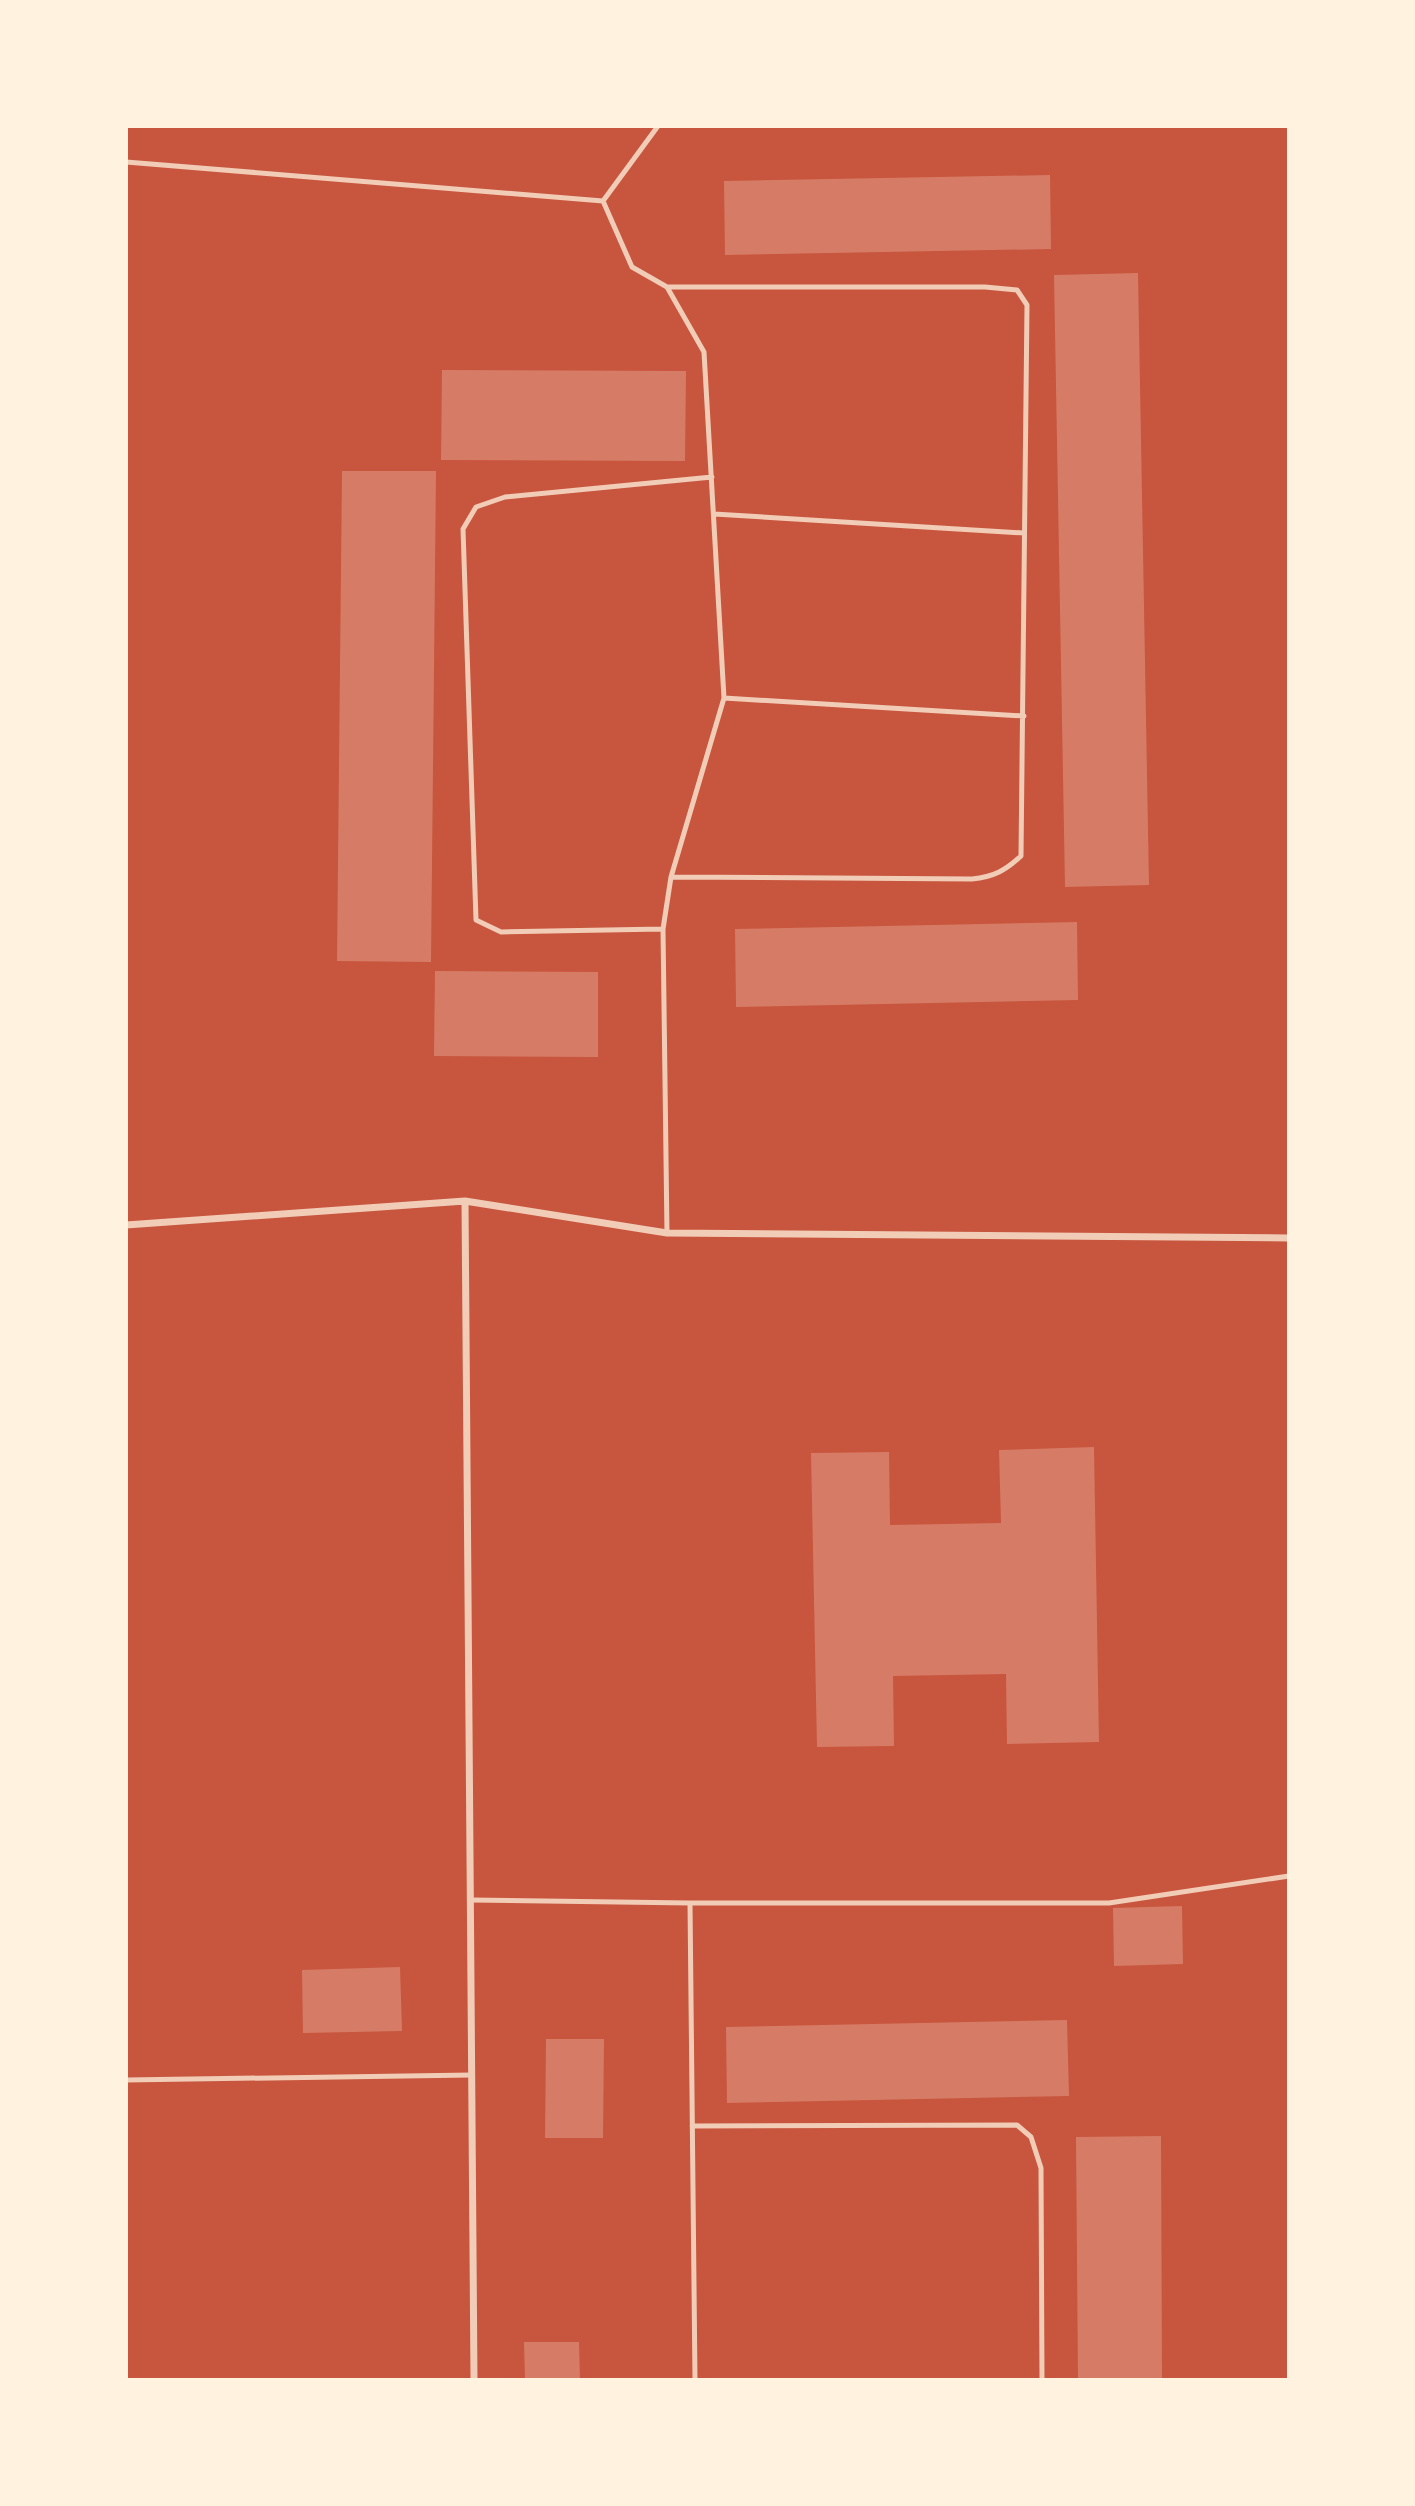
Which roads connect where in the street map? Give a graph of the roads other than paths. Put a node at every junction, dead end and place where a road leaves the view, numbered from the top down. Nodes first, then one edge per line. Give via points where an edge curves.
1 (658, 126) edge
2 (126, 162) edge
3 (603, 201) junction
4 (667, 287) junction
5 (712, 477) junction
6 (714, 514) junction
7 (1024, 533) junction
8 (724, 698) junction
9 (1024, 716) junction
10 (671, 877) junction
11 (663, 929) junction
12 (465, 1201) junction
13 (126, 1224) edge
14 (667, 1233) junction
15 (1289, 1238) edge
16 (1289, 1876) edge
17 (471, 1900) junction
18 (690, 1903) junction
19 (472, 2075) junction
20 (126, 2080) edge
21 (692, 2126) junction
22 (474, 2380) edge
23 (695, 2380) edge
24 (1042, 2380) edge

1 - 3 lane
2 - 3 lane
3 - 4 lane via 632,267
4 - 5 lane via 704,352
4 - 7 lane via 1017,290 1027,305
5 - 6 lane
5 - 11 lane via 505,498 476,508 463,528 477,920 501,932
6 - 7 lane
6 - 8 lane
7 - 9 lane
8 - 9 lane
8 - 10 lane
9 - 10 lane via 1021,856 1007,870 972,878
10 - 11 lane
11 - 14 lane
12 - 13 street
12 - 14 street
12 - 17 street
14 - 15 street
16 - 18 lane via 1109,1903
17 - 18 lane
17 - 19 street
18 - 21 lane
19 - 20 lane
19 - 22 street
21 - 23 lane
21 - 24 lane via 1017,2125 1031,2137 1041,2168

